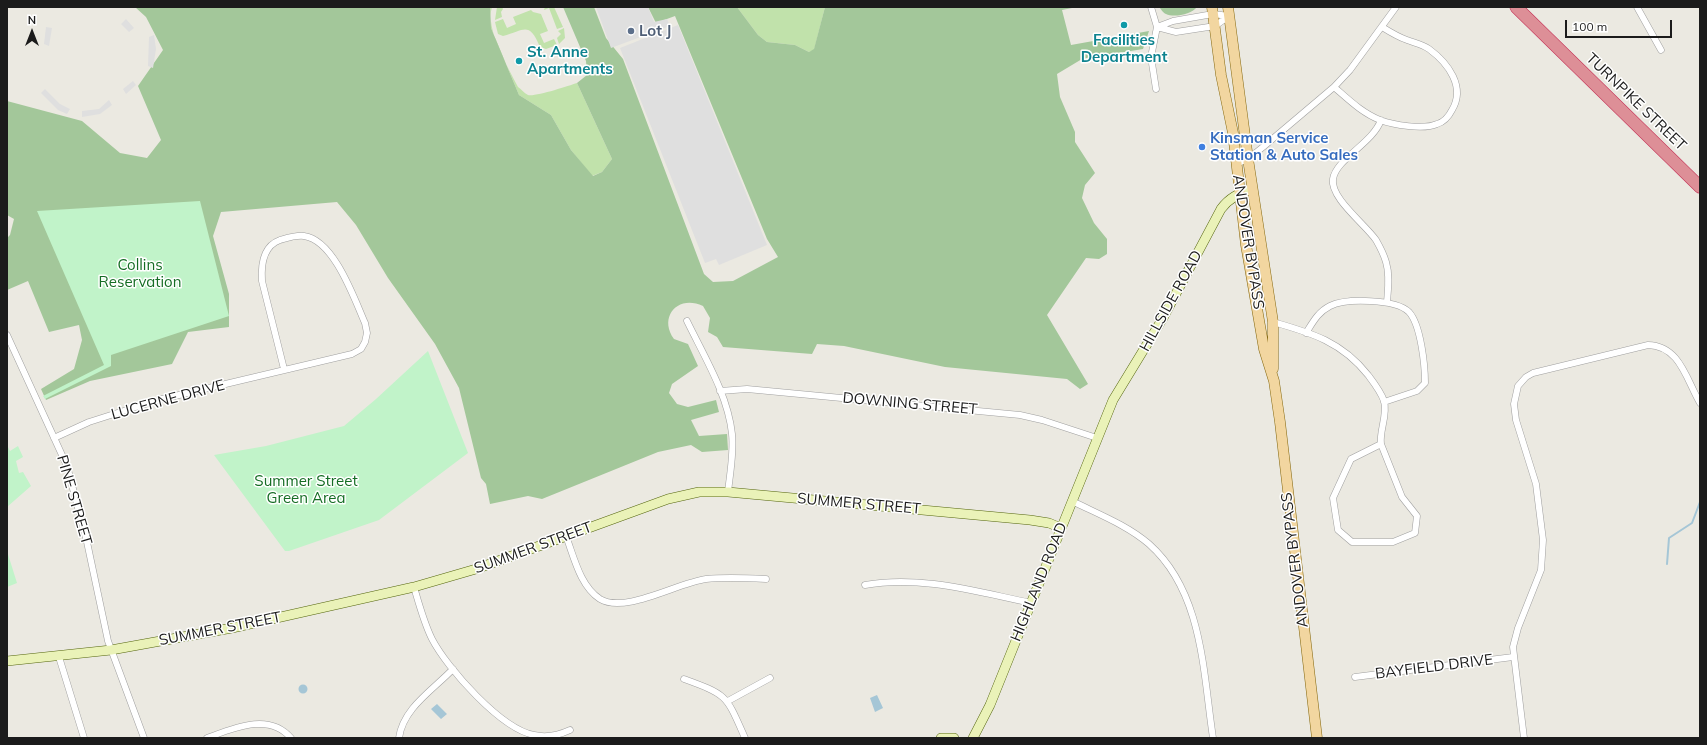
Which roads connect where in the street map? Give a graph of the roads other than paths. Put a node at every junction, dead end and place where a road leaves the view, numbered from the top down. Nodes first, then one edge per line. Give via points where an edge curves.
1 (1151, 7) edge
2 (1396, 7) edge
3 (1516, 7) edge
4 (1637, 7) edge
5 (1213, 11) edge
6 (1229, 12) edge
7 (1215, 26) junction
8 (1157, 27) junction
9 (1382, 27) junction
10 (1661, 50) dead end
11 (1334, 87) junction
12 (1156, 89) dead end
13 (1381, 120) junction
14 (1248, 160) junction
15 (1236, 164) junction
16 (1700, 187) edge
17 (1252, 189) junction
18 (1239, 193) junction
19 (1387, 302) junction
20 (687, 321) dead end
21 (1273, 322) junction
22 (1306, 333) junction
23 (7, 335) edge
24 (284, 369) junction
25 (1274, 381) junction
26 (720, 391) junction
27 (1384, 402) junction
28 (1700, 403) edge
29 (1102, 426) joint
30 (54, 438) junction
31 (1097, 438) junction
32 (1381, 444) junction
33 (728, 492) junction
34 (1072, 501) junction
35 (1061, 528) junction
36 (566, 536) junction
37 (766, 579) dead end
38 (865, 585) dead end
39 (414, 587) junction
40 (1032, 603) junction
41 (111, 650) junction
42 (59, 657) junction
43 (1513, 657) junction
44 (7, 661) edge
45 (453, 669) junction
46 (1355, 677) dead end
47 (770, 678) dead end
48 (684, 679) dead end
49 (728, 701) junction
50 (570, 730) dead end
51 (84, 738) edge
52 (144, 738) edge
53 (207, 738) edge
54 (291, 738) edge
55 (399, 738) edge
56 (745, 738) edge
57 (941, 738) edge
58 (954, 738) edge
59 (973, 738) edge
60 (1213, 738) edge
61 (1317, 738) edge
62 (1524, 738) edge

1 - 8 street
2 - 9 street
3 - 16 highway, TURNPIKE STREET
4 - 10 street
5 - 6 street
5 - 7 main road, ANDOVER BYPASS
5 - 8 street
6 - 7 street
6 - 14 main road, ANDOVER BYPASS
7 - 8 street via 1176,32
7 - 15 main road, ANDOVER BYPASS
8 - 12 street via 1151,57
9 - 11 street
9 - 13 street via 1406,40 1417,42 1438,57 1456,79 1458,96 1445,120 1436,125 1416,126
11 - 13 street via 1362,111
11 - 14 street
13 - 19 street via 1375,133 1340,167 1333,178 1333,187 1376,241 1383,254 1388,272
14 - 15 street
14 - 17 main road, ANDOVER BYPASS
15 - 18 main road, ANDOVER BYPASS
17 - 18 street, HILLSIDE ROAD
17 - 21 main road, ANDOVER BYPASS
18 - 25 main road, ANDOVER BYPASS via 1264,349
18 - 29 street, HILLSIDE ROAD via 1221,209 1163,318 1113,400
19 - 22 street via 1336,303 1322,311
19 - 27 street via 1401,306 1415,321 1425,383 1417,391
20 - 26 street
21 - 22 street
21 - 25 main road, ANDOVER BYPASS
22 - 27 street via 1347,352 1372,379
23 - 30 street, PINE STREET
24 - 24 street, LUCERNE DRIVE via 352,354 361,349 367,333 365,323 330,254 315,240 304,236 273,242 267,250 261,269
24 - 30 street, LUCERNE DRIVE via 158,400 89,422
25 - 61 main road, ANDOVER BYPASS
26 - 31 street, DOWNING STREET via 747,389 1020,415
26 - 33 street via 732,434
27 - 32 street
28 - 43 street via 1679,362 1667,349 1658,345 1648,345 1533,373 1521,381 1515,394 1514,412 1536,484 1543,545 1541,570 1515,636
29 - 31 street, HIGHLAND ROAD
30 - 41 street, PINE STREET via 67,466 74,491 104,629
31 - 34 street, HIGHLAND ROAD
32 - 32 street via 1402,497 1418,516 1415,533 1393,542 1352,542 1338,530 1334,498 1351,459
33 - 35 street, SUMMER STREET via 1030,520
33 - 36 street, SUMMER STREET via 680,495
34 - 35 street, HIGHLAND ROAD
34 - 60 street via 1117,523 1144,540 1174,575 1190,605 1196,628
35 - 40 street, HIGHLAND ROAD
36 - 37 street via 586,584 594,594 614,604 638,600 706,579
36 - 39 street, SUMMER STREET via 476,569
38 - 40 street via 885,582 925,583
39 - 41 street, SUMMER STREET via 232,628
39 - 45 street via 432,640
40 - 59 street, HIGHLAND ROAD via 984,718
41 - 42 street, SUMMER STREET
41 - 52 street, PINE STREET
42 - 44 street, SUMMER STREET
42 - 51 street
43 - 46 street, BAYFIELD DRIVE
43 - 62 street
45 - 50 street via 496,713 514,727 534,735 550,736
45 - 55 street via 410,712 401,728
47 - 49 street
48 - 49 street via 711,689
49 - 56 street
53 - 54 street via 256,724 276,726
57 - 58 street

